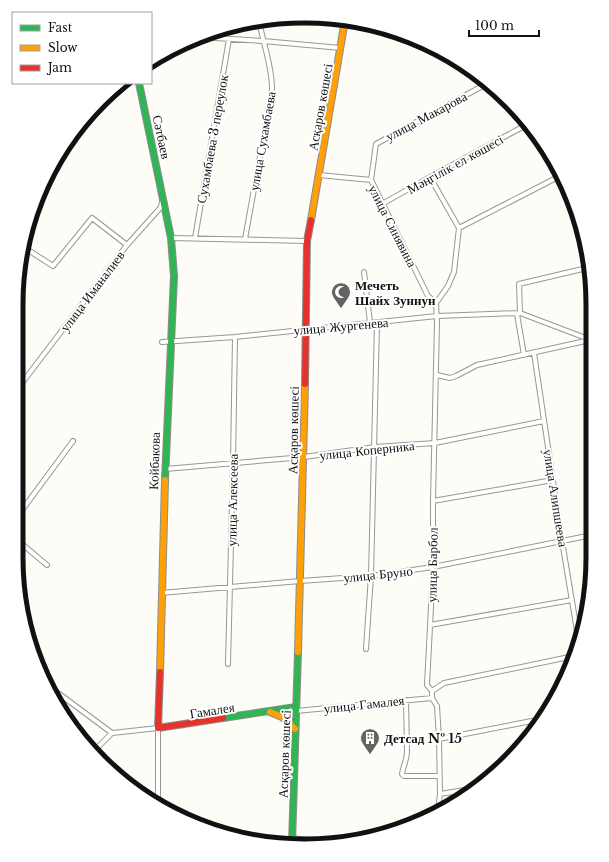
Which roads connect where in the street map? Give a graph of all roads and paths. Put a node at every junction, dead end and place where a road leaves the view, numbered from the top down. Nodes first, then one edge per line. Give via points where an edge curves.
1 (260, 26) edge
2 (344, 26) edge
3 (216, 37) edge
4 (229, 39) junction
5 (264, 41) junction
6 (341, 48) junction
7 (139, 84) edge
8 (482, 86) edge
9 (523, 127) edge
10 (319, 175) junction
11 (430, 177) junction
12 (556, 178) edge
13 (371, 180) junction
14 (163, 196) junction
15 (382, 204) junction
16 (460, 228) junction
17 (171, 238) junction
18 (195, 238) junction
19 (245, 239) junction
20 (308, 240) junction
21 (127, 245) junction
22 (28, 250) edge
23 (584, 268) edge
24 (364, 272) dead end
25 (436, 303) junction
26 (518, 313) junction
27 (437, 316) junction
28 (370, 323) junction
29 (377, 323) junction
30 (306, 329) junction
31 (234, 337) junction
32 (586, 338) edge
33 (171, 340) junction
34 (586, 341) edge
35 (162, 342) dead end
36 (534, 353) junction
37 (524, 355) junction
38 (437, 375) junction
39 (23, 382) edge
40 (544, 420) junction
41 (73, 441) dead end
42 (435, 443) junction
43 (374, 447) junction
44 (304, 457) junction
45 (233, 463) junction
46 (164, 469) junction
47 (553, 480) junction
48 (433, 501) junction
49 (23, 509) edge
50 (586, 536) edge
51 (562, 541) junction
52 (23, 545) edge
53 (47, 565) dead end
54 (433, 567) junction
55 (370, 576) junction
56 (300, 581) junction
57 (230, 587) junction
58 (161, 593) junction
59 (572, 600) junction
60 (430, 625) junction
61 (577, 628) edge
62 (366, 649) dead end
63 (568, 657) edge
64 (228, 664) dead end
65 (432, 691) junction
66 (59, 695) edge
67 (432, 698) junction
68 (406, 700) junction
69 (296, 709) junction
70 (270, 712) junction
71 (533, 722) edge
72 (158, 728) junction
73 (295, 729) junction
74 (112, 733) junction
75 (439, 739) junction
76 (97, 748) edge
77 (439, 776) junction
78 (463, 790) edge
79 (440, 794) junction
80 (158, 798) edge
81 (439, 805) edge
82 (292, 838) edge

1 - 5 street, улица Сухамбаева
2 - 6 street, Асқаров көшесі
3 - 4 street
4 - 5 street
4 - 18 street, Сухамбаева 3 переулок
5 - 6 street
5 - 19 street, улица Сухамбаева via 271,70 272,89
6 - 10 street, Асқаров көшесі
7 - 14 street, Сәтбаев
8 - 13 street, улица Макарова via 376,144
9 - 11 street, Мәңгілік ел көшесі
10 - 13 street, улица Синявина
10 - 20 street, Асқаров көшесі
11 - 15 street, Мәңгілік ел көшесі
11 - 16 street
12 - 16 street
13 - 15 street, улица Синявина
14 - 17 street, Койбакова
14 - 21 street, улица Иманалиев via 161,207
15 - 25 street, улица Синявина via 428,296
16 - 25 street via 454,272
17 - 18 street
17 - 33 street, Койбакова via 174,276
18 - 19 street
19 - 20 street
20 - 30 street, Асқаров көшесі
21 - 22 street via 92,218 53,266
21 - 39 street, улица Иманалиев
23 - 26 street via 520,284
24 - 28 street
25 - 27 street
26 - 27 street, улица Жургенева
26 - 32 street
26 - 37 street
27 - 29 street, улица Жургенева
27 - 38 street, улица Барбол
28 - 29 street, улица Жургенева
28 - 30 street, улица Жургенева
29 - 43 street
30 - 31 street, улица Жургенева
30 - 44 street, Асқаров көшесі
31 - 33 street, улица Жургенева
31 - 45 street, улица Алексеева
33 - 35 street, улица Жургенева
33 - 46 street, Койбакова
34 - 36 street
36 - 37 street
36 - 40 street, улица Алипшеева
37 - 38 street via 477,365 450,378
38 - 42 street, улица Барбол
40 - 42 street, улица Коперника
40 - 47 street, улица Алипшеева
41 - 49 street
42 - 43 street, улица Коперника
42 - 48 street, улица Барбол
43 - 44 street, улица Коперника
43 - 55 street
44 - 45 street, улица Коперника
44 - 56 street, Асқаров көшесі
45 - 46 street, улица Коперника
45 - 57 street, улица Алексеева
46 - 58 street, Койбакова
47 - 48 street
47 - 51 street, улица Алипшеева
48 - 54 street, улица Барбол
50 - 51 street, улица Бруно
51 - 54 street, улица Бруно
51 - 59 street, улица Алипшеева
52 - 53 street
54 - 55 street, улица Бруно
54 - 60 street, улица Барбол
55 - 56 street, улица Бруно
55 - 62 street
56 - 57 street, улица Бруно
56 - 69 street, Асқаров көшесі
57 - 58 street, улица Бруно
57 - 64 street, улица Алексеева
58 - 72 street, Койбакова
59 - 60 street
59 - 61 street, улица Алипшеева
60 - 65 street, улица Барбол via 428,685
63 - 65 street via 444,683
65 - 67 street, улица Барбол
66 - 74 street
67 - 68 street, улица Гамалея
67 - 75 street, улица Барбол via 437,706
68 - 69 street, улица Гамалея
68 - 77 street via 408,751 402,774
69 - 70 street, Гамалея
69 - 73 street, Асқаров көшесі
70 - 72 street, Гамалея
70 - 73 street via 282,717
71 - 75 street
72 - 74 street
72 - 80 street
73 - 82 street, Асқаров көшесі
74 - 76 street
75 - 77 street, улица Барбол
77 - 79 street, улица Барбол
78 - 79 street
79 - 81 street, улица Барбол

